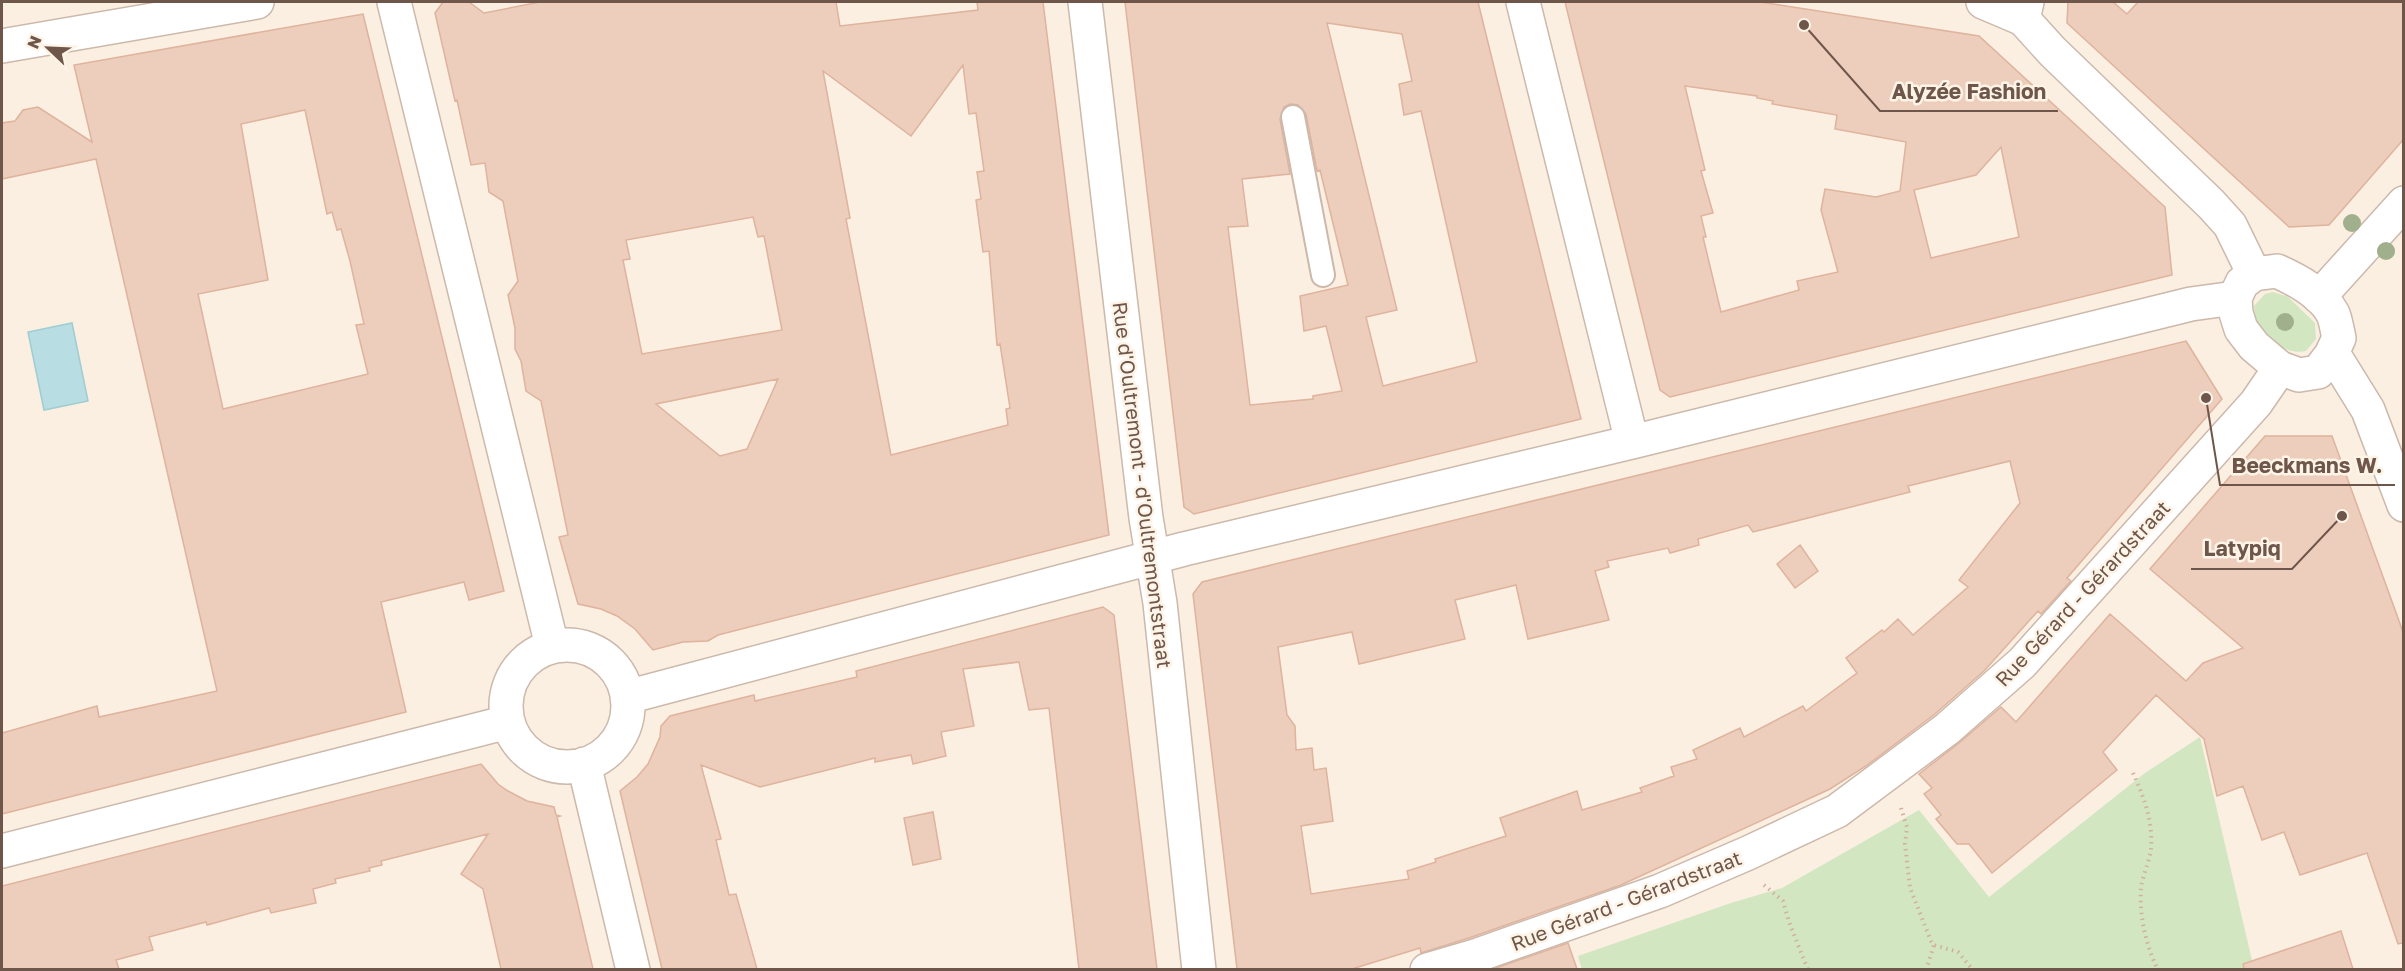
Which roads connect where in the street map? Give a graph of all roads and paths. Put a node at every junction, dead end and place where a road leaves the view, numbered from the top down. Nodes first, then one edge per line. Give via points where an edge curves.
1 (258, 2) edge
2 (394, 2) edge
3 (1085, 2) edge
4 (1523, 2) edge
5 (1983, 2) edge
6 (2025, 10) edge
7 (2, 46) edge
8 (1293, 117) dead end
9 (2403, 203) edge
10 (1323, 275) dead end
11 (2245, 286) junction
12 (2319, 297) junction
13 (2331, 355) junction
14 (2280, 368) junction
15 (1632, 442) junction
16 (2403, 505) edge
17 (1152, 558) junction
18 (552, 646) junction
19 (627, 697) junction
20 (508, 722) junction
21 (584, 764) junction
22 (2133, 773) dead end
23 (1897, 803) dead end
24 (2, 851) edge
25 (1762, 884) dead end
26 (1934, 945) junction
27 (633, 969) edge
28 (1199, 969) edge
29 (1427, 969) edge
30 (1808, 969) edge
31 (1926, 969) edge
32 (1973, 969) edge
33 (2158, 969) edge

1 - 7 street
2 - 18 street
3 - 17 street, Rue d'Oultremont - d'Oultremontstraat
4 - 15 street
5 - 6 street
6 - 11 street via 2054,52 2230,225 2241,243
8 - 10 lane
9 - 12 street
11 - 12 street via 2277,271 2299,281
11 - 14 street via 2236,313 2241,329
11 - 15 street via 2191,304
12 - 13 street via 2333,314 2339,338
13 - 14 street via 2318,372 2299,375
13 - 16 street via 2368,410
14 - 29 street, Rue Gérard - Gérardstraat via 2256,403 2022,663 1947,729 1837,811 1660,891
15 - 17 street
17 - 19 street
17 - 28 street, Rue d'Oultremont - d'Oultremontstraat
18 - 19 street via 592,650 609,662 621,678
18 - 20 street via 519,667 509,684 505,703
19 - 21 street via 626,718 618,738 603,755
20 - 21 street via 516,740 529,754 565,767
20 - 24 street
21 - 27 street
22 - 33 path via 2150,820 2151,849 2141,889 2143,924
23 - 26 path via 1907,827 1910,888
25 - 30 path via 1783,901
26 - 31 path
26 - 32 path via 1958,952

